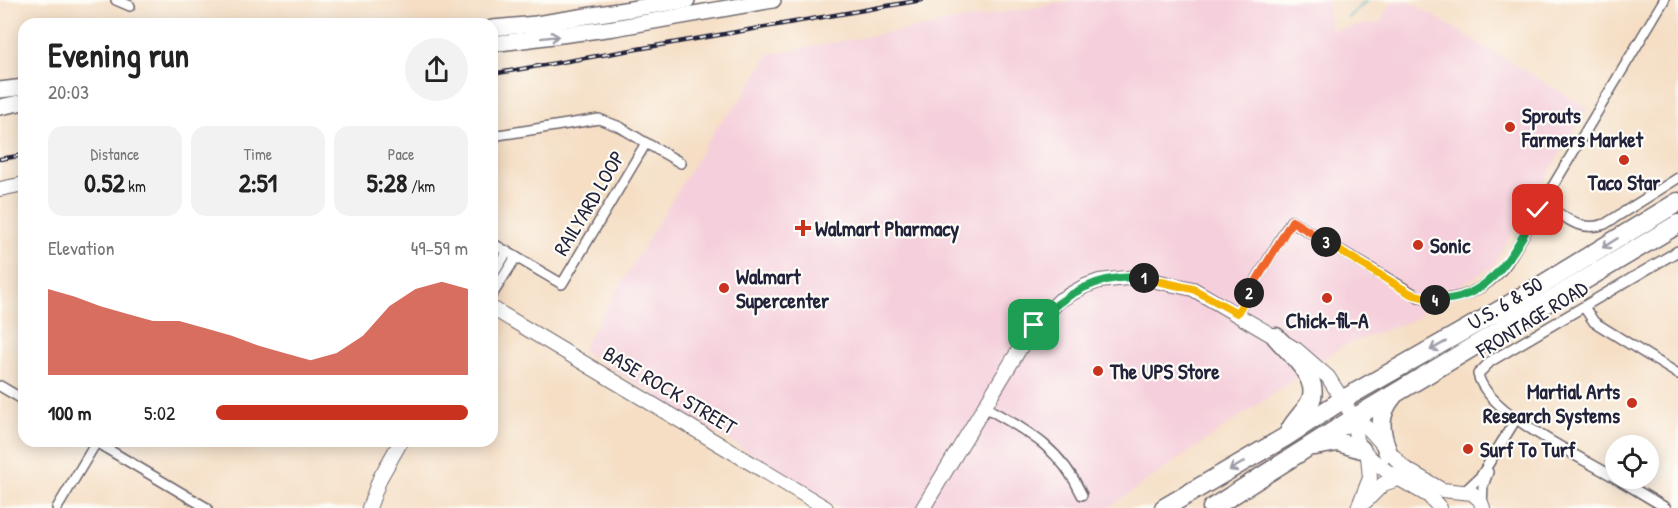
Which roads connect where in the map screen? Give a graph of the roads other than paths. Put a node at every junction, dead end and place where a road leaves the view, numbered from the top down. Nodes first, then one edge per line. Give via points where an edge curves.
1 (116, 0) edge
2 (687, 0) edge
3 (774, 0) edge
4 (1664, 0) edge
5 (130, 6) dead end
6 (638, 11) edge
7 (498, 27) edge
8 (498, 43) edge
9 (18, 88) edge
10 (0, 90) edge
11 (18, 103) edge
12 (0, 107) edge
13 (498, 135) edge
14 (646, 143) junction
15 (681, 163) dead end
16 (1678, 178) edge
17 (18, 185) edge
18 (0, 189) edge
19 (1543, 202) junction
20 (1678, 202) edge
21 (1678, 213) edge
22 (1678, 224) edge
23 (498, 247) edge
24 (1678, 251) edge
25 (507, 252) junction
26 (516, 257) junction
27 (1617, 261) junction
28 (498, 266) edge
29 (498, 286) edge
30 (1584, 307) junction
31 (498, 312) edge
32 (1237, 313) junction
33 (1276, 337) junction
34 (1678, 374) edge
35 (0, 386) edge
36 (1395, 393) junction
37 (18, 396) edge
38 (1342, 400) junction
39 (983, 406) junction
40 (1354, 418) junction
41 (1516, 419) junction
42 (1287, 436) junction
43 (1310, 445) junction
44 (93, 447) edge
45 (106, 447) edge
46 (397, 447) edge
47 (1365, 453) junction
48 (1388, 453) junction
49 (1495, 456) junction
50 (1605, 472) edge
51 (1398, 479) junction
52 (1634, 489) edge
53 (1461, 491) junction
54 (1082, 495) dead end
55 (1482, 506) edge
56 (57, 508) edge
57 (207, 508) edge
58 (369, 508) edge
59 (826, 508) edge
60 (923, 508) edge
61 (1164, 508) edge
62 (1212, 508) edge
63 (1359, 508) edge
64 (1441, 508) edge
65 (1666, 508) edge

1 - 5 street
2 - 6 main road
3 - 6 main road
4 - 19 street
6 - 7 main road
8 -> 6 main road
9 - 10 main road
11 - 12 main road
13 - 14 street, RAILYARD LOOP via 599,119
14 - 15 street
14 - 26 street, RAILYARD LOOP via 562,284
16 - 19 street via 1592,229
17 - 18 street
19 - 32 street via 1500,273 1473,292 1442,300 1411,294 1292,221
20 -> 38 highway, U.S. 6 & 50 via 1508,306
21 - 27 highway
22 - 27 highway, U.S. 6 & 50
23 - 25 street, RAILYARD LOOP
24 - 30 street, FRONTAGE ROAD
25 - 26 street, RAILYARD LOOP
25 - 28 street
26 - 29 street
27 - 36 highway, U.S. 6 & 50
30 - 34 street via 1594,322
30 - 41 street, FRONTAGE ROAD via 1478,374 1495,403
31 - 59 street, BASE ROCK STREET
32 - 33 street
32 - 39 street via 1193,289 1151,279 1122,278 1085,286 1060,300 1034,325
33 - 38 street via 1317,366
33 - 42 highway via 1303,369 1312,388 1309,405
35 - 37 street
36 - 40 highway, U.S. 6 & 50
36 - 48 highway via 1381,417
38 - 40 street
38 - 42 highway, U.S. 6 & 50
39 - 54 street via 1047,445 1073,475
39 - 60 street
40 - 43 highway, U.S. 6 & 50
40 - 47 street via 1356,441
40 - 48 street via 1370,430
41 - 49 street
41 - 50 street
42 -> 61 highway, U.S. 6 & 50
43 - 47 highway via 1320,447 1338,442
43 - 62 highway, U.S. 6 & 50
44 - 56 street
45 - 57 street
46 - 58 street
47 - 51 street
47 - 63 street via 1371,478
48 - 53 street via 1422,481 1442,490
49 - 53 street via 1476,483
49 - 55 street via 1484,482
51 - 63 street via 1377,488
51 - 64 street via 1430,496
52 - 65 street
53 - 55 street via 1477,497
53 - 64 street via 1448,497

